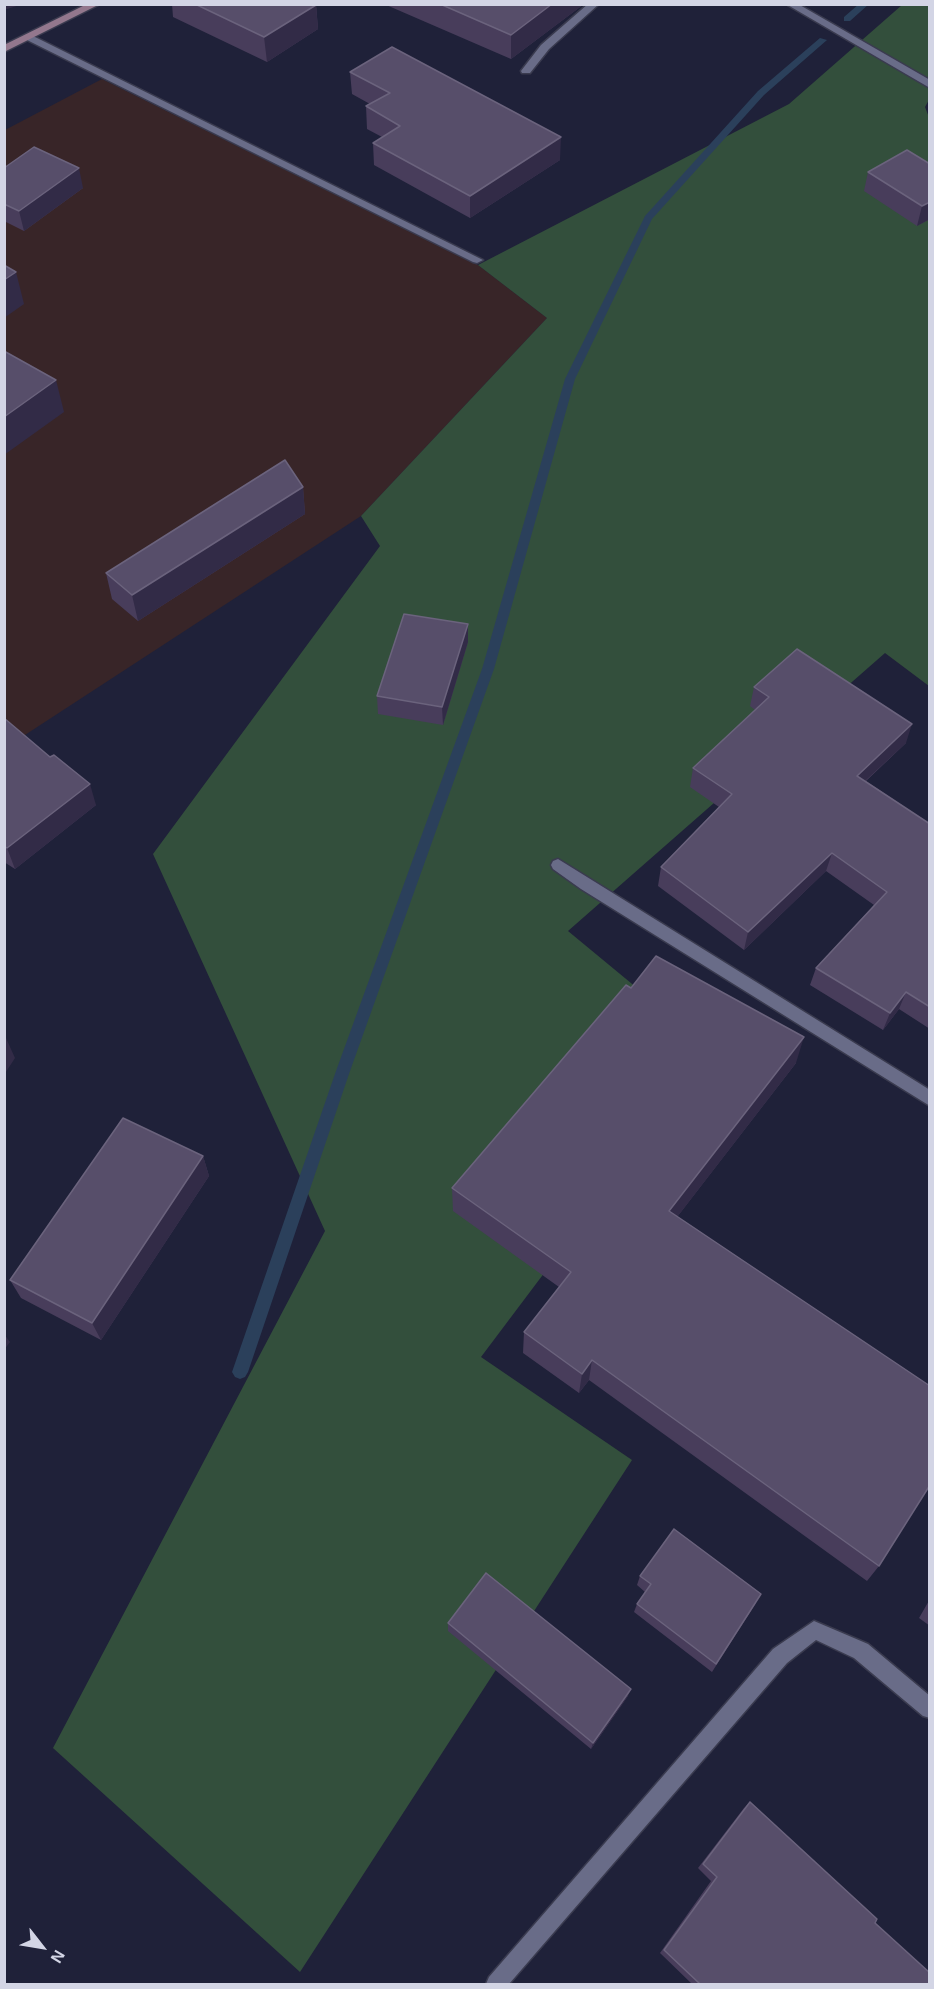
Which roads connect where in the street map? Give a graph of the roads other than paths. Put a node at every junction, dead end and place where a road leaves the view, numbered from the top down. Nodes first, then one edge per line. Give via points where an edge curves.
1 (96, 4) edge
2 (596, 4) edge
3 (790, 4) edge
4 (28, 37) junction
5 (4, 49) edge
6 (526, 72) dead end
7 (930, 85) edge
8 (477, 260) dead end
9 (558, 865) dead end
10 (930, 1099) edge
11 (930, 1709) edge
12 (496, 1984) edge

1 - 4 street
2 - 6 street via 545,47
3 - 7 street
4 - 5 street
4 - 8 street
9 - 10 street
11 - 12 street via 861,1651 814,1630 780,1656

